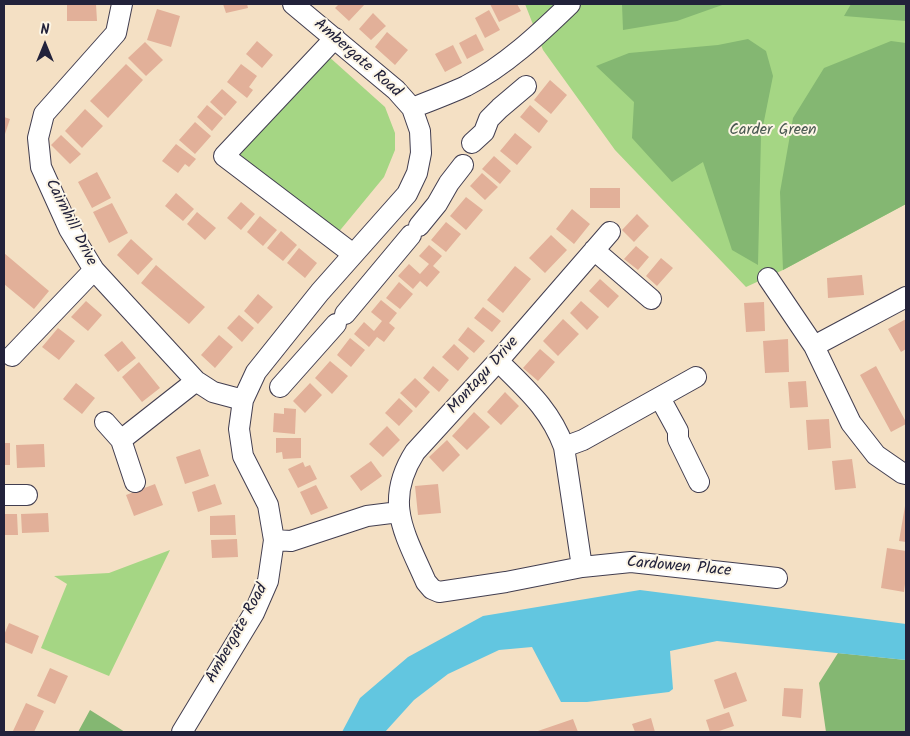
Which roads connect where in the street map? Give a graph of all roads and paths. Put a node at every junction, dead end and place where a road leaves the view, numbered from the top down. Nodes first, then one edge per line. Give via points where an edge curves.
1 (122, 4) edge
2 (292, 4) edge
3 (570, 4) edge
4 (335, 38) junction
5 (497, 67) junction
6 (412, 108) junction
7 (472, 143) dead end
8 (463, 165) dead end
9 (414, 177) junction
10 (443, 192) junction
11 (610, 232) dead end
12 (357, 249) junction
13 (594, 250) junction
14 (387, 264) junction
15 (94, 270) junction
16 (768, 278) dead end
17 (906, 298) edge
18 (651, 299) dead end
19 (283, 338) junction
20 (814, 346) junction
21 (12, 356) dead end
22 (306, 358) junction
23 (498, 361) junction
24 (696, 378) dead end
25 (196, 381) junction
26 (280, 387) dead end
27 (660, 398) junction
28 (243, 400) junction
29 (105, 422) dead end
30 (121, 440) junction
31 (564, 447) junction
32 (906, 474) edge
33 (135, 482) dead end
34 (700, 482) dead end
35 (4, 495) edge
36 (27, 495) dead end
37 (399, 512) junction
38 (274, 540) junction
39 (414, 554) joint
40 (582, 567) junction
41 (776, 578) dead end
42 (182, 732) edge

1 - 15 street, Cairnhill Drive via 116,33 44,114 38,138 41,166 69,229
2 - 4 street, Ambergate Road
3 - 5 street
4 - 6 street, Ambergate Road via 396,90
4 - 12 street via 224,156
5 - 6 street via 467,86
5 - 7 street via 522,89 489,120 484,132
6 - 9 street, Ambergate Road via 420,131 421,153
8 - 10 street
9 - 10 street
9 - 12 street, Ambergate Road via 407,194
10 - 14 street via 437,204
11 - 13 street, Montagu Drive
12 - 14 street
12 - 19 street, Ambergate Road
13 - 18 street
13 - 23 street, Montagu Drive
14 - 22 street
15 - 21 street
15 - 25 street, Cairnhill Drive
16 - 20 street
17 - 20 street
19 - 22 street
19 - 28 street, Ambergate Road via 256,372
20 - 32 street via 852,423 876,455
22 - 26 street
23 - 31 street via 546,410
23 - 37 street, Montagu Drive via 408,464 402,480
24 - 27 street
25 - 28 street, Cairnhill Drive via 213,392
25 - 30 street
27 - 31 street
27 - 34 street
28 - 38 street, Ambergate Road via 239,429 243,456 268,505
29 - 30 street
30 - 33 street
31 - 40 street
35 - 36 street
37 - 38 street via 367,516 291,541
37 - 39 street, Montagu Drive
38 - 42 street, Ambergate Road via 268,581 254,613
39 - 40 street, Cardowen Place via 426,582 439,592
40 - 41 street, Cardowen Place via 641,562

